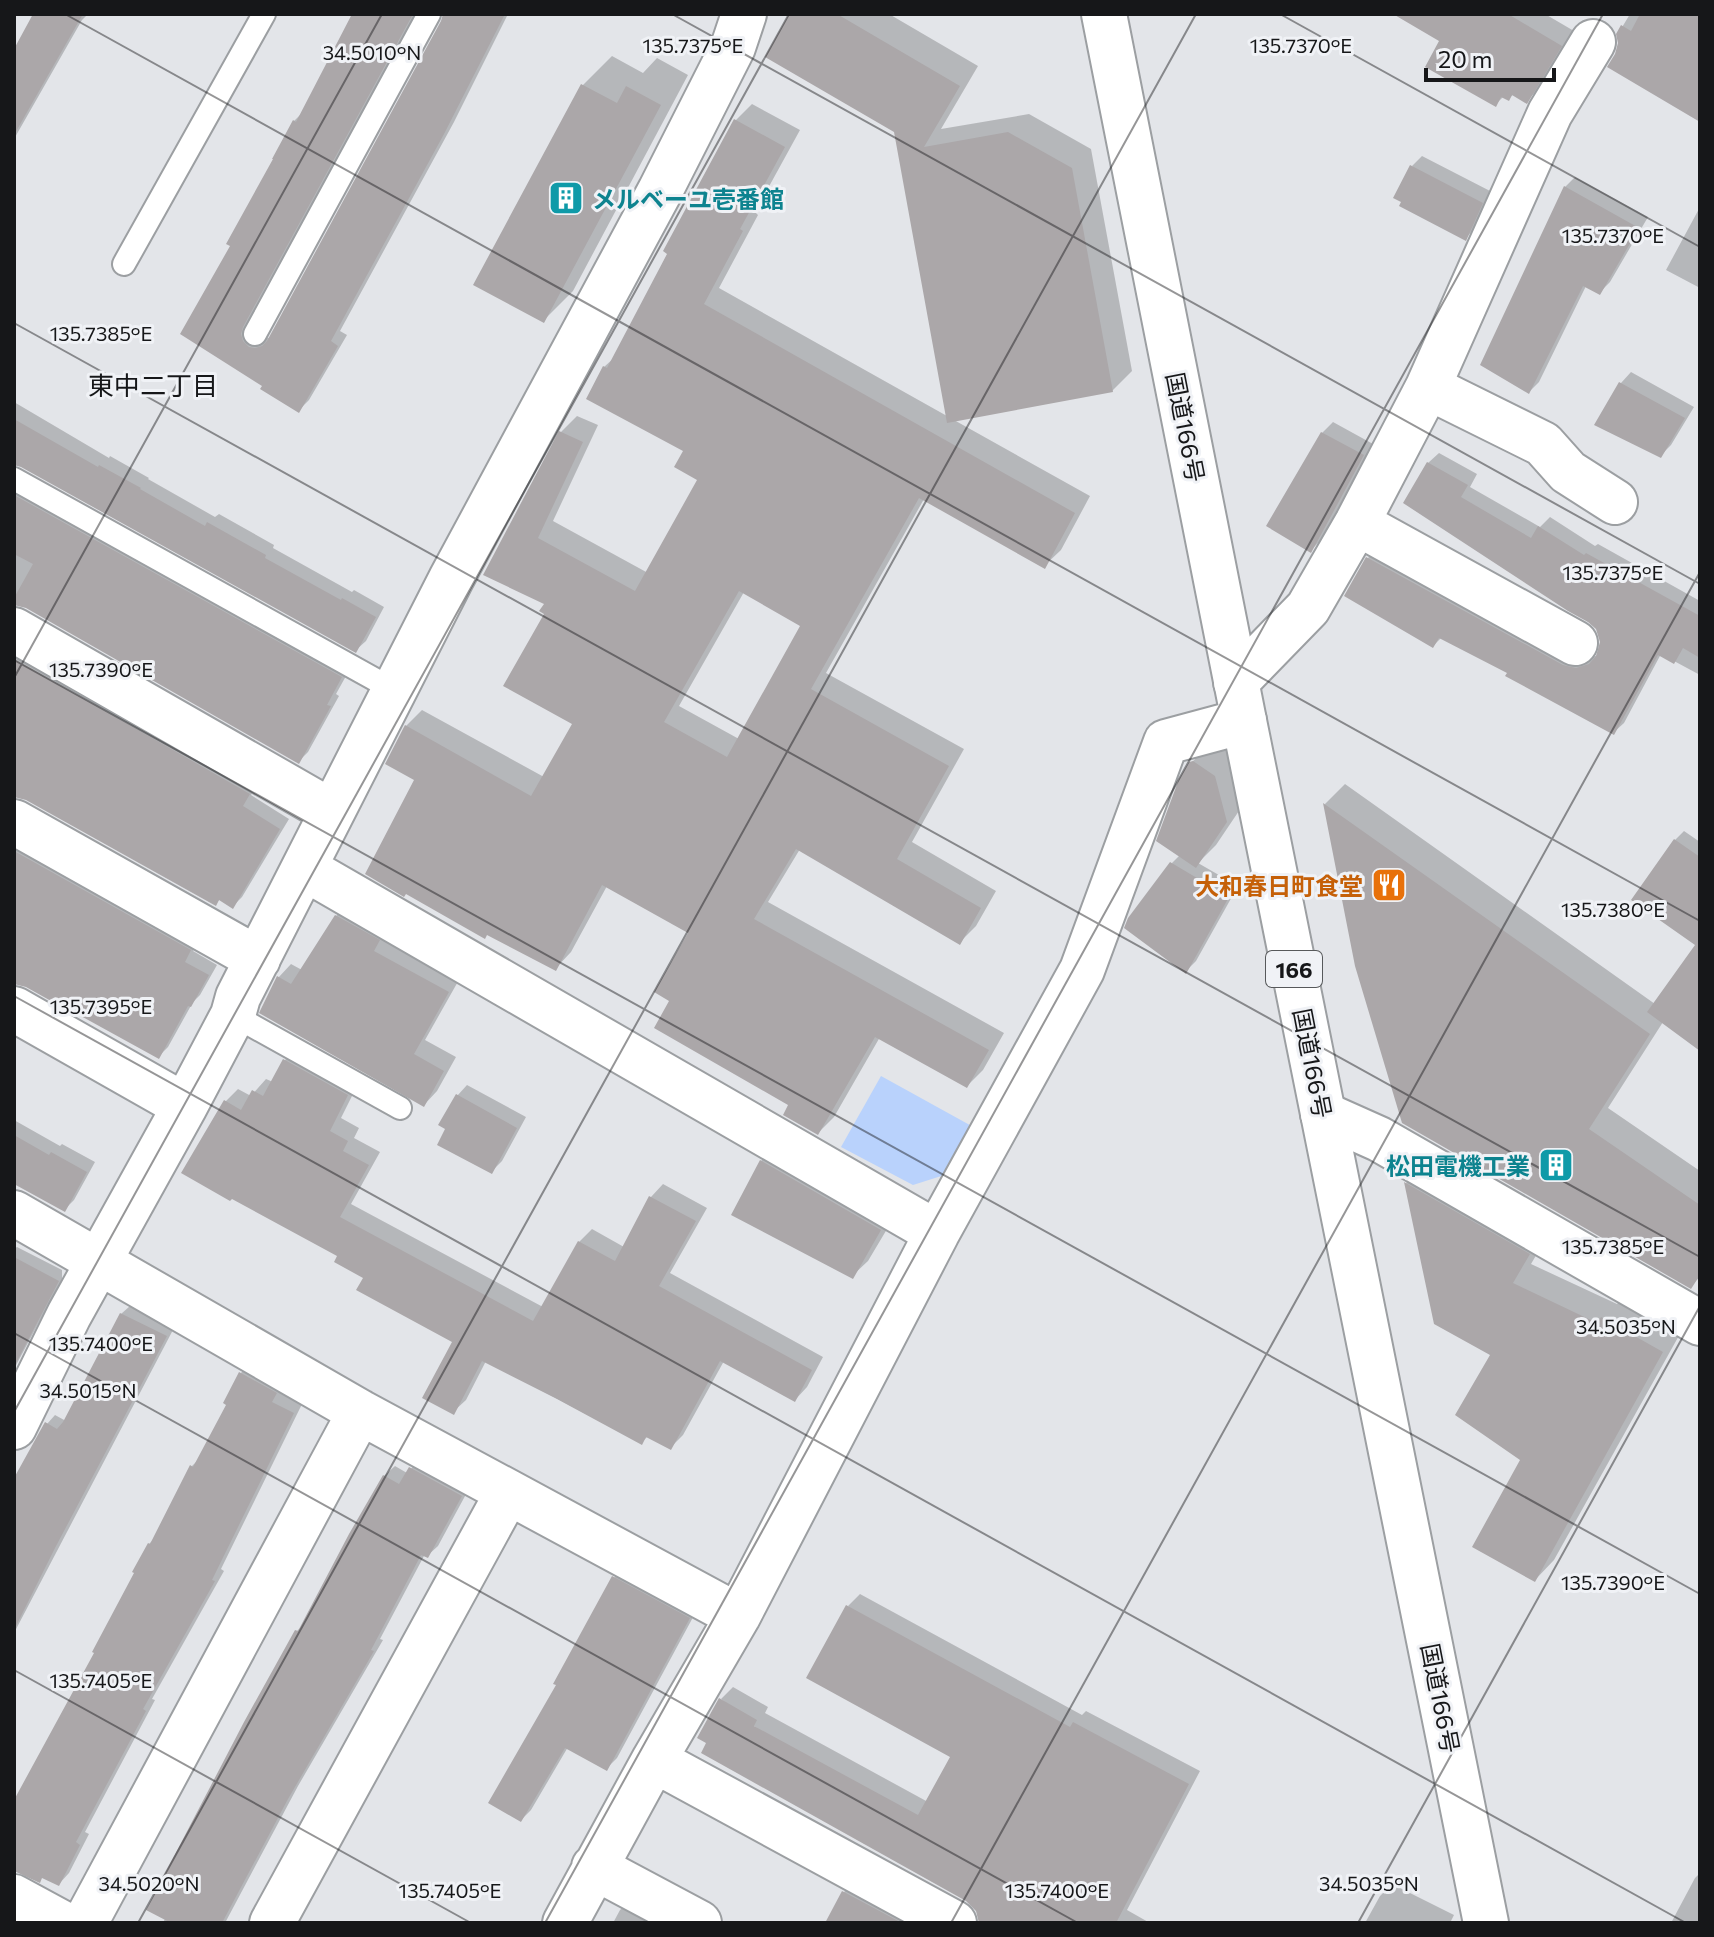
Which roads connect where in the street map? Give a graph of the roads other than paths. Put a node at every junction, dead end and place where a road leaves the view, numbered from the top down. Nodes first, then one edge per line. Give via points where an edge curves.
1 (264, 14) edge
2 (429, 14) edge
3 (744, 14) edge
4 (1104, 14) edge
5 (1593, 42) dead end
6 (124, 264) dead end
7 (255, 334) dead end
8 (1428, 387) junction
9 (14, 479) edge
10 (1615, 502) dead end
11 (1357, 523) junction
12 (14, 630) edge
13 (1575, 643) dead end
14 (394, 690) junction
15 (1240, 702) junction
16 (332, 812) junction
17 (14, 822) edge
18 (304, 868) junction
19 (258, 959) junction
20 (14, 1009) edge
21 (233, 1015) junction
22 (185, 1106) junction
23 (400, 1108) dead end
24 (1323, 1114) junction
25 (14, 1213) edge
26 (937, 1233) junction
27 (98, 1262) junction
28 (1700, 1323) edge
29 (360, 1412) junction
30 (14, 1427) edge
31 (508, 1492) junction
32 (738, 1616) junction
33 (654, 1760) junction
34 (594, 1867) junction
35 (14, 1897) edge
36 (62, 1923) edge
37 (85, 1923) edge
38 (272, 1923) edge
39 (565, 1923) edge
40 (699, 1923) edge
41 (954, 1923) edge
42 (1486, 1923) edge

1 - 6 lane
2 - 7 lane
3 - 14 main road via 733,47 660,191
4 - 15 main road, 国道166号 / 166
5 - 8 main road via 1550,113
8 - 10 main road via 1543,444 1568,472
8 - 11 main road
9 - 14 lane
11 - 13 main road
11 - 15 main road via 1308,608
12 - 16 main road
14 - 16 main road
15 - 24 main road, 国道166号 / 166
15 - 26 main road via 1166,742 1082,970
16 - 18 main road
17 - 19 main road
18 - 19 main road
18 - 26 main road
19 - 21 main road
20 - 22 main road
21 - 22 main road
21 - 23 lane
22 - 27 main road
24 - 28 main road via 1379,1139
24 - 42 main road, 国道166号 / 166
25 - 27 main road
26 - 32 main road
27 - 29 main road
27 - 30 main road
29 - 31 main road
29 - 37 main road
31 - 32 main road
31 - 38 main road
32 - 33 main road
33 - 34 main road
33 - 41 main road
34 - 39 main road
34 - 40 main road
35 - 36 main road

